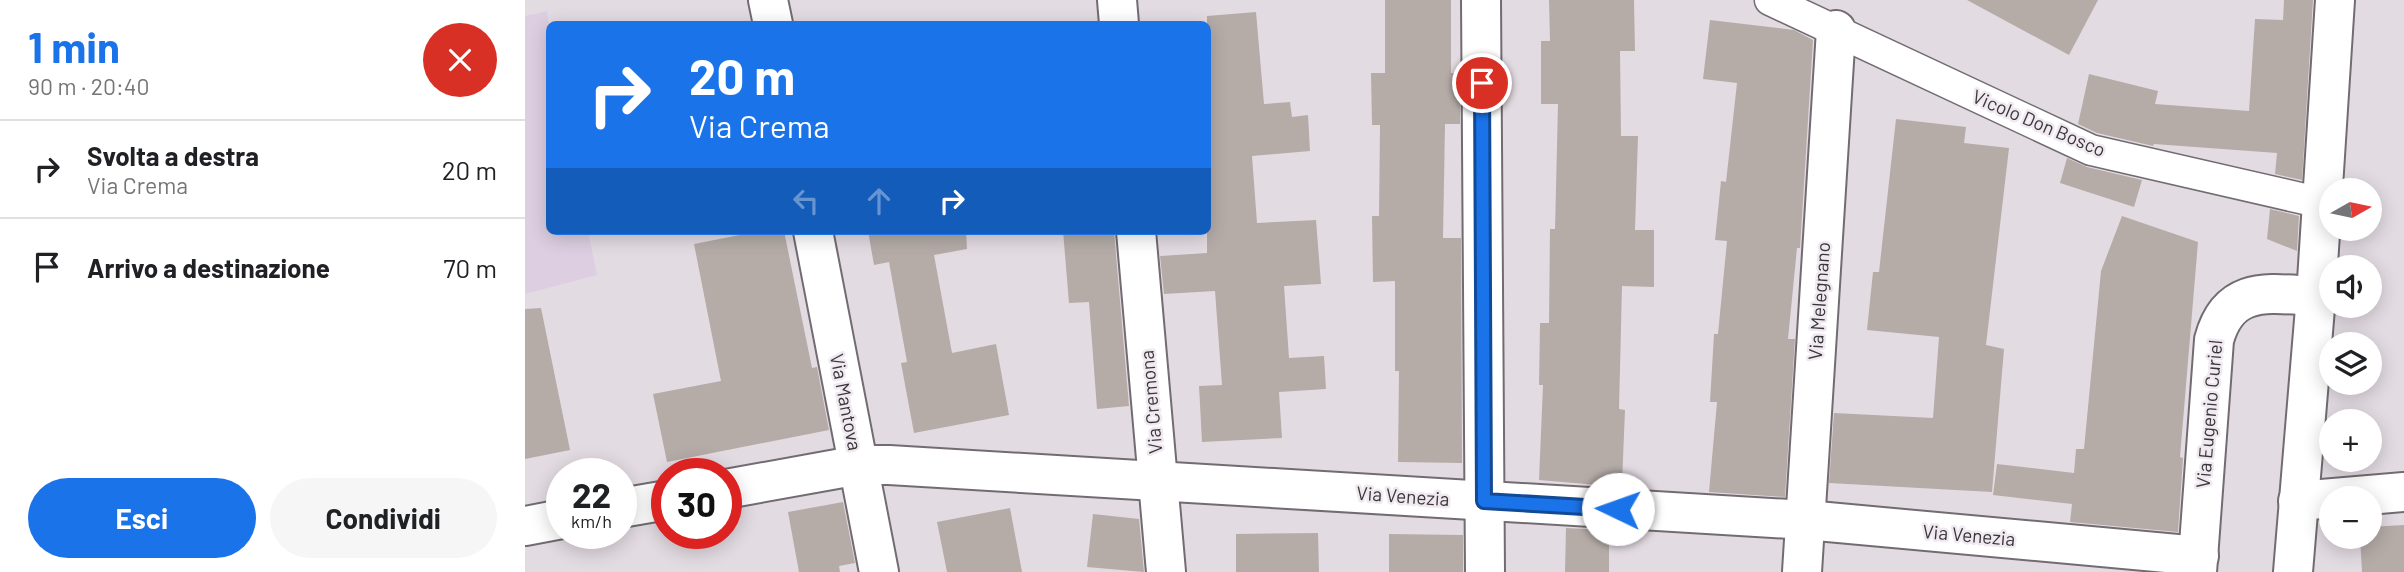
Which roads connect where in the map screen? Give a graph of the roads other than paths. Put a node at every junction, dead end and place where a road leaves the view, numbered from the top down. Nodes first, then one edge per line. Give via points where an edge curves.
1 (768, 0) edge
2 (1117, 0) edge
3 (1481, 0) edge
4 (1770, 0) edge
5 (2335, 0) edge
6 (772, 21) edge
7 (1119, 21) edge
8 (1836, 30) junction
9 (2324, 178) edge
10 (2319, 202) edge
11 (814, 235) edge
12 (1136, 235) edge
13 (2319, 242) edge
14 (2316, 296) junction
15 (859, 465) junction
16 (1158, 480) junction
17 (742, 486) edge
18 (2404, 492) edge
19 (1484, 501) junction
20 (2298, 501) junction
21 (1805, 520) junction
22 (546, 522) edge
23 (525, 526) edge
24 (2198, 564) edge
25 (879, 572) edge
26 (1166, 572) edge
27 (1485, 572) edge
28 (1802, 572) edge
29 (2293, 572) edge

1 - 6 street
2 - 7 street
3 - 19 street
4 - 8 street, Vicolo Don Bosco
5 - 9 street
8 - 10 street, Vicolo Don Bosco via 2091,150
8 - 21 street, Via Melegnano
11 - 15 street, Via Mantova
12 - 16 street, Via Cremona
13 - 14 street
14 - 20 street
14 - 24 street, Via Eugenio Curiel via 2271,294 2244,299 2224,313 2218,325
15 - 16 street, Via Venezia
15 - 17 street, Via Venezia
15 - 25 street, Via Mantova
16 - 19 street, Via Venezia
16 - 26 street, Via Cremona
18 - 20 street
19 - 21 street, Via Venezia
19 - 27 street
20 - 29 street
21 - 24 street, Via Venezia
21 - 28 street, Via Melegnano
22 - 23 street

